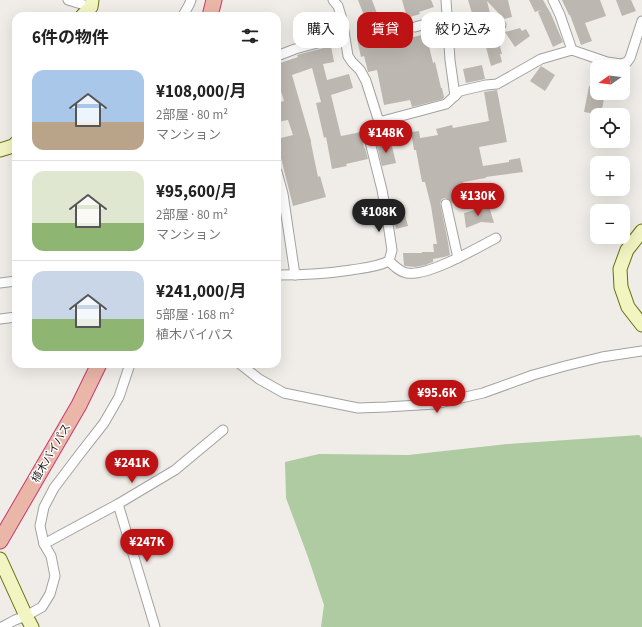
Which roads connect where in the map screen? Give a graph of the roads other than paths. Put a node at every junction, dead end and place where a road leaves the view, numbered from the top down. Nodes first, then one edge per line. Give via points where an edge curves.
1 (68, 0) edge
2 (191, 0) edge
3 (214, 0) edge
4 (333, 0) edge
5 (446, 0) edge
6 (553, 0) edge
7 (88, 8) edge
8 (185, 12) edge
9 (211, 12) edge
10 (340, 12) edge
11 (447, 12) edge
12 (642, 21) edge
13 (421, 26) edge
14 (416, 27) dead end
15 (299, 48) edge
16 (346, 48) edge
17 (449, 48) edge
18 (572, 50) junction
19 (281, 54) edge
20 (455, 96) junction
21 (379, 122) junction
22 (12, 147) edge
23 (0, 150) edge
24 (281, 187) edge
25 (446, 204) dead end
26 (642, 231) edge
27 (496, 238) dead end
28 (458, 258) junction
29 (390, 261) junction
30 (281, 275) edge
31 (295, 275) junction
32 (12, 281) edge
33 (0, 283) edge
34 (12, 318) edge
35 (0, 320) edge
36 (642, 325) edge
37 (642, 352) edge
38 (97, 368) edge
39 (129, 368) edge
40 (245, 368) edge
41 (223, 430) dead end
42 (118, 504) junction
43 (0, 541) edge
44 (44, 544) junction
45 (0, 559) edge
46 (29, 622) edge
47 (2, 627) edge
48 (156, 627) edge

1 - 7 street
2 - 8 street via 190,7
3 - 9 highway
4 - 10 street
5 - 11 street
6 - 18 street
12 - 18 street via 627,62 607,62
13 - 14 street
15 - 19 street
16 - 21 street via 348,56 366,81
17 - 20 street
18 - 20 street via 541,59 497,84 460,91
20 - 21 street via 446,104
21 - 29 street via 371,130 370,138 387,217 392,250
22 - 23 main road
24 - 31 street
25 - 28 street
26 - 36 main road via 627,250 620,269 621,287 628,307
27 - 28 street
28 - 29 street via 418,273 407,273 396,268
29 - 31 street via 380,266 327,274
30 - 31 street
32 - 33 street
34 - 35 street
37 - 40 street via 565,366 483,393 435,404 386,407 358,408 284,394
38 - 43 highway, 植木バイパス via 79,405
39 - 44 street via 119,397 104,422 54,488 44,507 40,526
41 - 42 street via 175,470
42 - 44 street
42 - 48 street
44 - 46 street via 51,556 54,576 50,594
45 - 46 main road
46 - 47 street via 15,620

